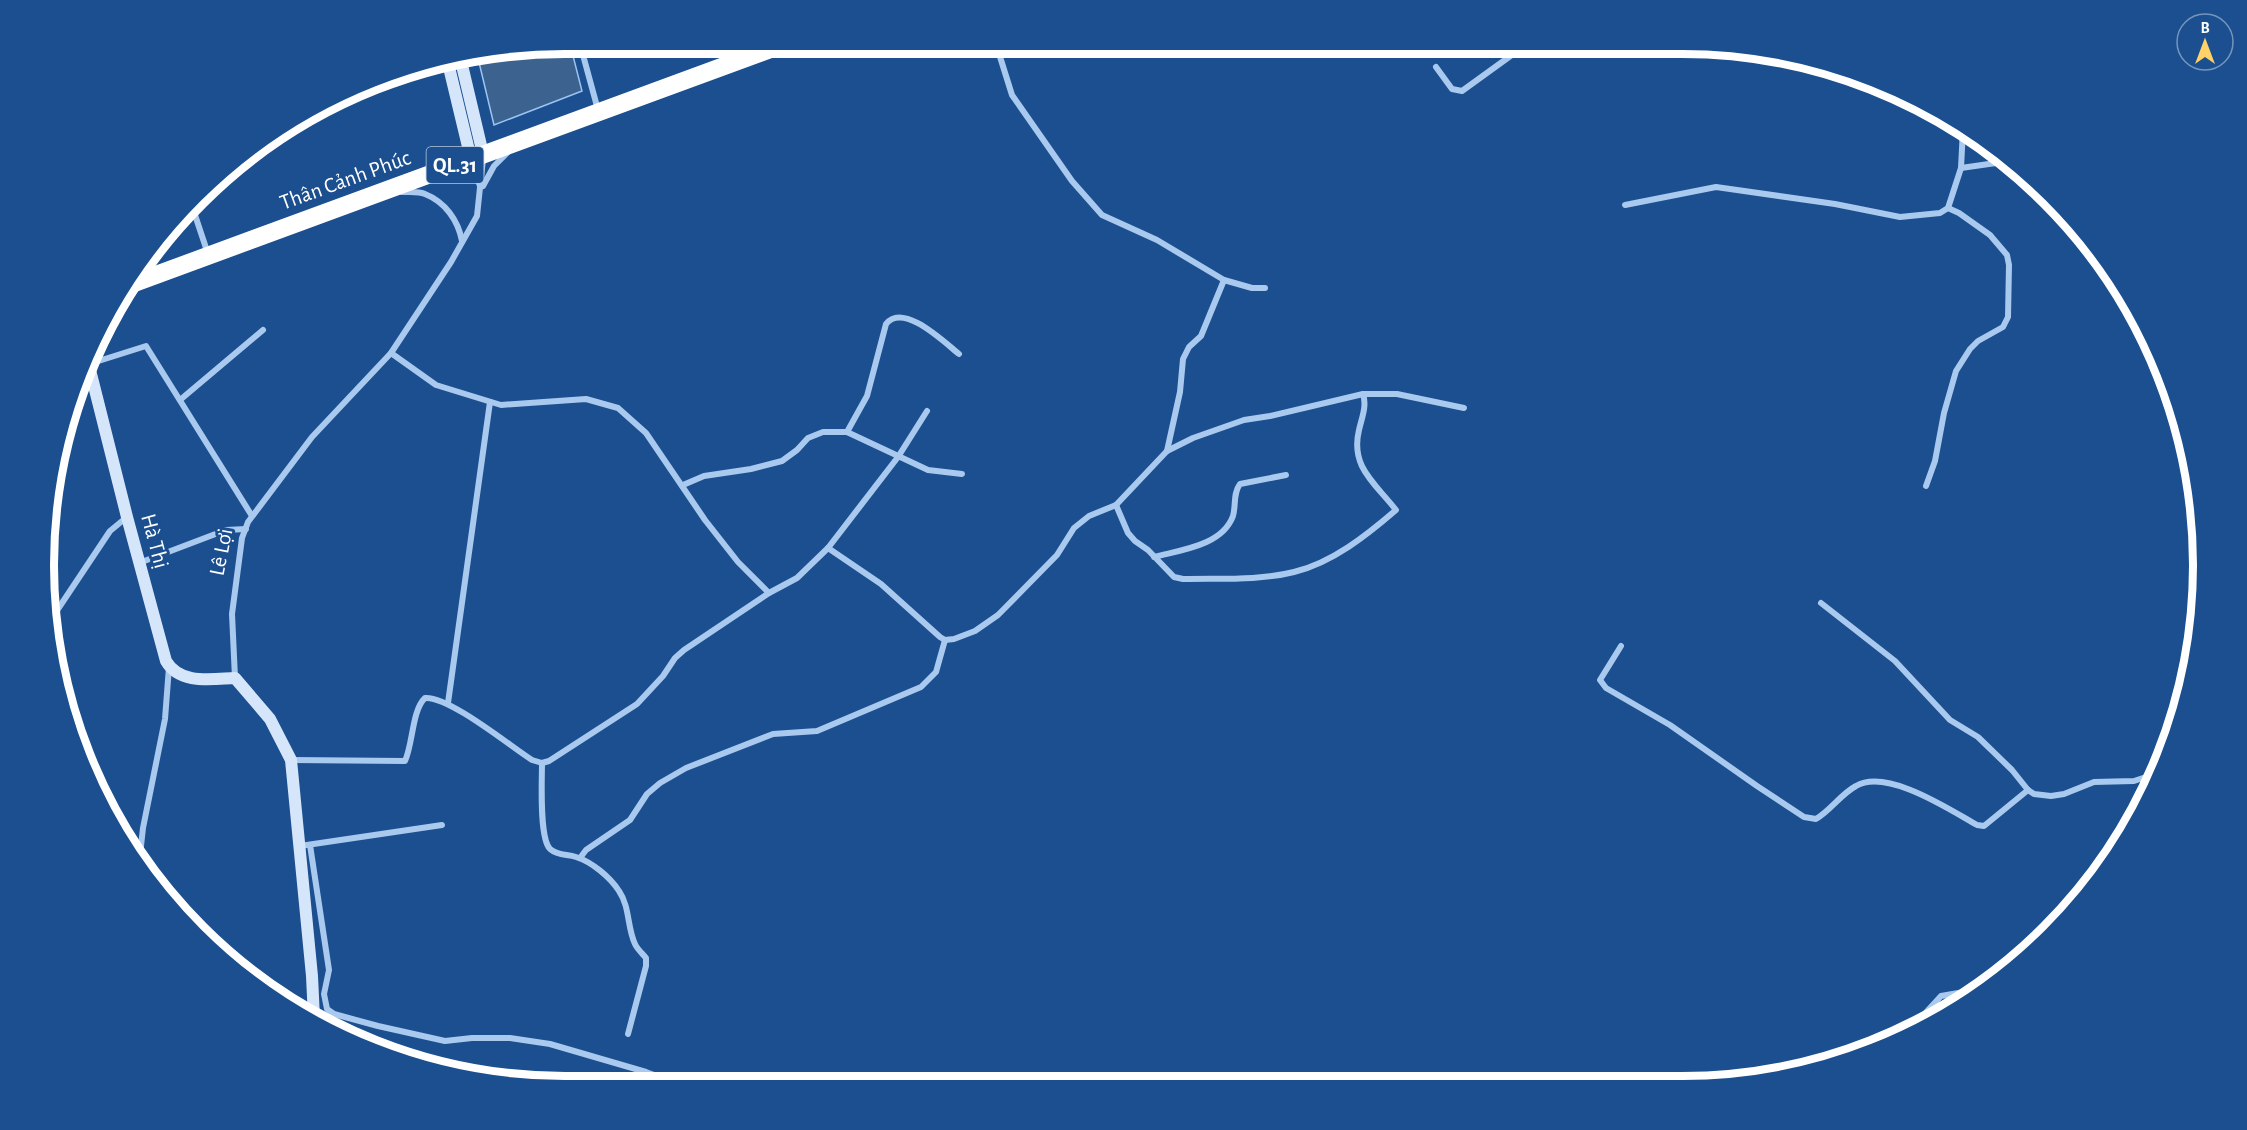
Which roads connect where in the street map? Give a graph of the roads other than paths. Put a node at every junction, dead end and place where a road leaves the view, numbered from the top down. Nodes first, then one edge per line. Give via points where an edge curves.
1 (583, 54) edge
2 (756, 54) edge
3 (1000, 54) edge
4 (1513, 54) edge
5 (462, 65) edge
6 (449, 67) edge
7 (1436, 67) dead end
8 (599, 111) junction
9 (1963, 138) edge
10 (518, 142) junction
11 (477, 157) junction
12 (1997, 163) edge
13 (1961, 168) junction
14 (481, 189) junction
15 (386, 190) junction
16 (1625, 205) dead end
17 (1948, 208) junction
18 (195, 214) edge
19 (462, 241) junction
20 (209, 256) junction
21 (141, 280) edge
22 (1224, 280) junction
23 (1265, 288) dead end
24 (263, 330) dead end
25 (391, 353) junction
26 (959, 354) dead end
27 (98, 358) edge
28 (91, 374) edge
29 (1363, 394) junction
30 (180, 400) junction
31 (490, 402) junction
32 (1464, 408) dead end
33 (927, 411) dead end
34 (847, 432) junction
35 (1167, 452) junction
36 (898, 457) junction
37 (962, 474) dead end
38 (1286, 475) dead end
39 (683, 485) junction
40 (1926, 486) dead end
41 (1116, 504) junction
42 (252, 516) junction
43 (127, 517) junction
44 (246, 529) junction
45 (828, 548) junction
46 (1154, 557) junction
47 (139, 563) junction
48 (770, 593) junction
49 (1821, 603) dead end
50 (56, 612) edge
51 (945, 640) junction
52 (1621, 646) dead end
53 (169, 666) junction
54 (235, 678) junction
55 (448, 703) junction
56 (291, 760) junction
57 (542, 763) junction
58 (2147, 777) edge
59 (2028, 790) junction
60 (442, 825) dead end
61 (305, 845) junction
62 (141, 850) edge
63 (580, 858) junction
64 (1962, 992) edge
65 (314, 1010) edge
66 (1924, 1015) edge
67 (628, 1034) dead end
68 (657, 1076) edge

1 - 8 street
2 - 8 highway, Thân Cảnh Phúc / QL.31
3 - 22 street via 1012,96 1072,181 1102,215 1157,240
4 - 7 street via 1461,92 1452,89
5 - 11 street
6 - 11 street
8 - 10 highway, Thân Cảnh Phúc / QL.31
9 - 13 street
10 - 11 highway, Thân Cảnh Phúc / QL.31
10 - 14 street via 494,166
11 - 14 street, Lê Lợi
11 - 14 street
11 - 15 highway, Thân Cảnh Phúc / QL.31
12 - 13 street
13 - 17 street
14 - 19 street, Lê Lợi via 477,216
15 - 19 street via 425,194 446,207 460,227
15 - 20 highway, Thân Cảnh Phúc / QL.31
16 - 17 street via 1716,187 1900,217 1931,215
17 - 40 street via 1990,235 2007,255 2008,316 2003,327 1970,349 1956,371
18 - 20 street
19 - 25 street, Lê Lợi
20 - 21 highway, Thân Cảnh Phúc / QL.31
22 - 23 street
22 - 35 street via 1201,336 1183,359
24 - 30 street
25 - 31 street via 436,385
25 - 42 street, Lê Lợi via 312,437
26 - 34 street via 930,329 898,317 891,319 886,324 867,396
27 - 30 street via 146,346
28 - 43 street, Hà Thị
29 - 32 street via 1396,394
29 - 35 street via 1244,420
29 - 46 street via 1366,404 1357,436 1357,453 1362,470 1396,510 1372,531 1339,553 1295,572 1277,575 1183,579 1174,577
30 - 42 street
31 - 39 street via 501,405 586,399 618,408 646,433
31 - 55 street
33 - 36 street
34 - 36 street
34 - 39 street via 823,432 808,438 782,461 704,476
35 - 41 street
36 - 37 street via 928,470
36 - 45 street
38 - 46 street via 1240,484 1229,525 1220,533 1189,549
39 - 48 street via 738,562
41 - 46 street via 1128,533
41 - 51 street via 1074,528 1057,555 998,615 975,631
42 - 44 street, Lê Lợi
43 - 47 street, Hà Thị
43 - 50 street via 110,531
44 - 47 street via 226,530
44 - 54 street, Lê Lợi via 232,614
45 - 48 street via 797,578
45 - 51 street via 881,584
47 - 53 street, Hà Thị
48 - 57 street via 684,650 637,704
49 - 59 street via 1895,661 1950,720 1978,737
51 - 63 street via 936,672 921,687 817,731 773,734 686,768 647,794 630,820
52 - 59 street via 1602,674 1601,684 1670,725 1804,817 1816,819 1855,786 1874,782 1907,788 1984,826
53 - 54 street via 194,679
53 - 62 street via 165,719
54 - 56 street via 270,719
55 - 56 street via 429,698 421,702 405,761
55 - 57 street
56 - 61 street
57 - 63 street via 546,844 558,854
58 - 59 street via 2134,781 2094,782 2051,796
60 - 61 street
61 - 65 street
61 - 68 street via 329,970 324,994 327,1009 334,1014 445,1041 510,1038 550,1044
63 - 67 street via 589,861 621,893 635,945 646,958
64 - 66 street via 1941,996

